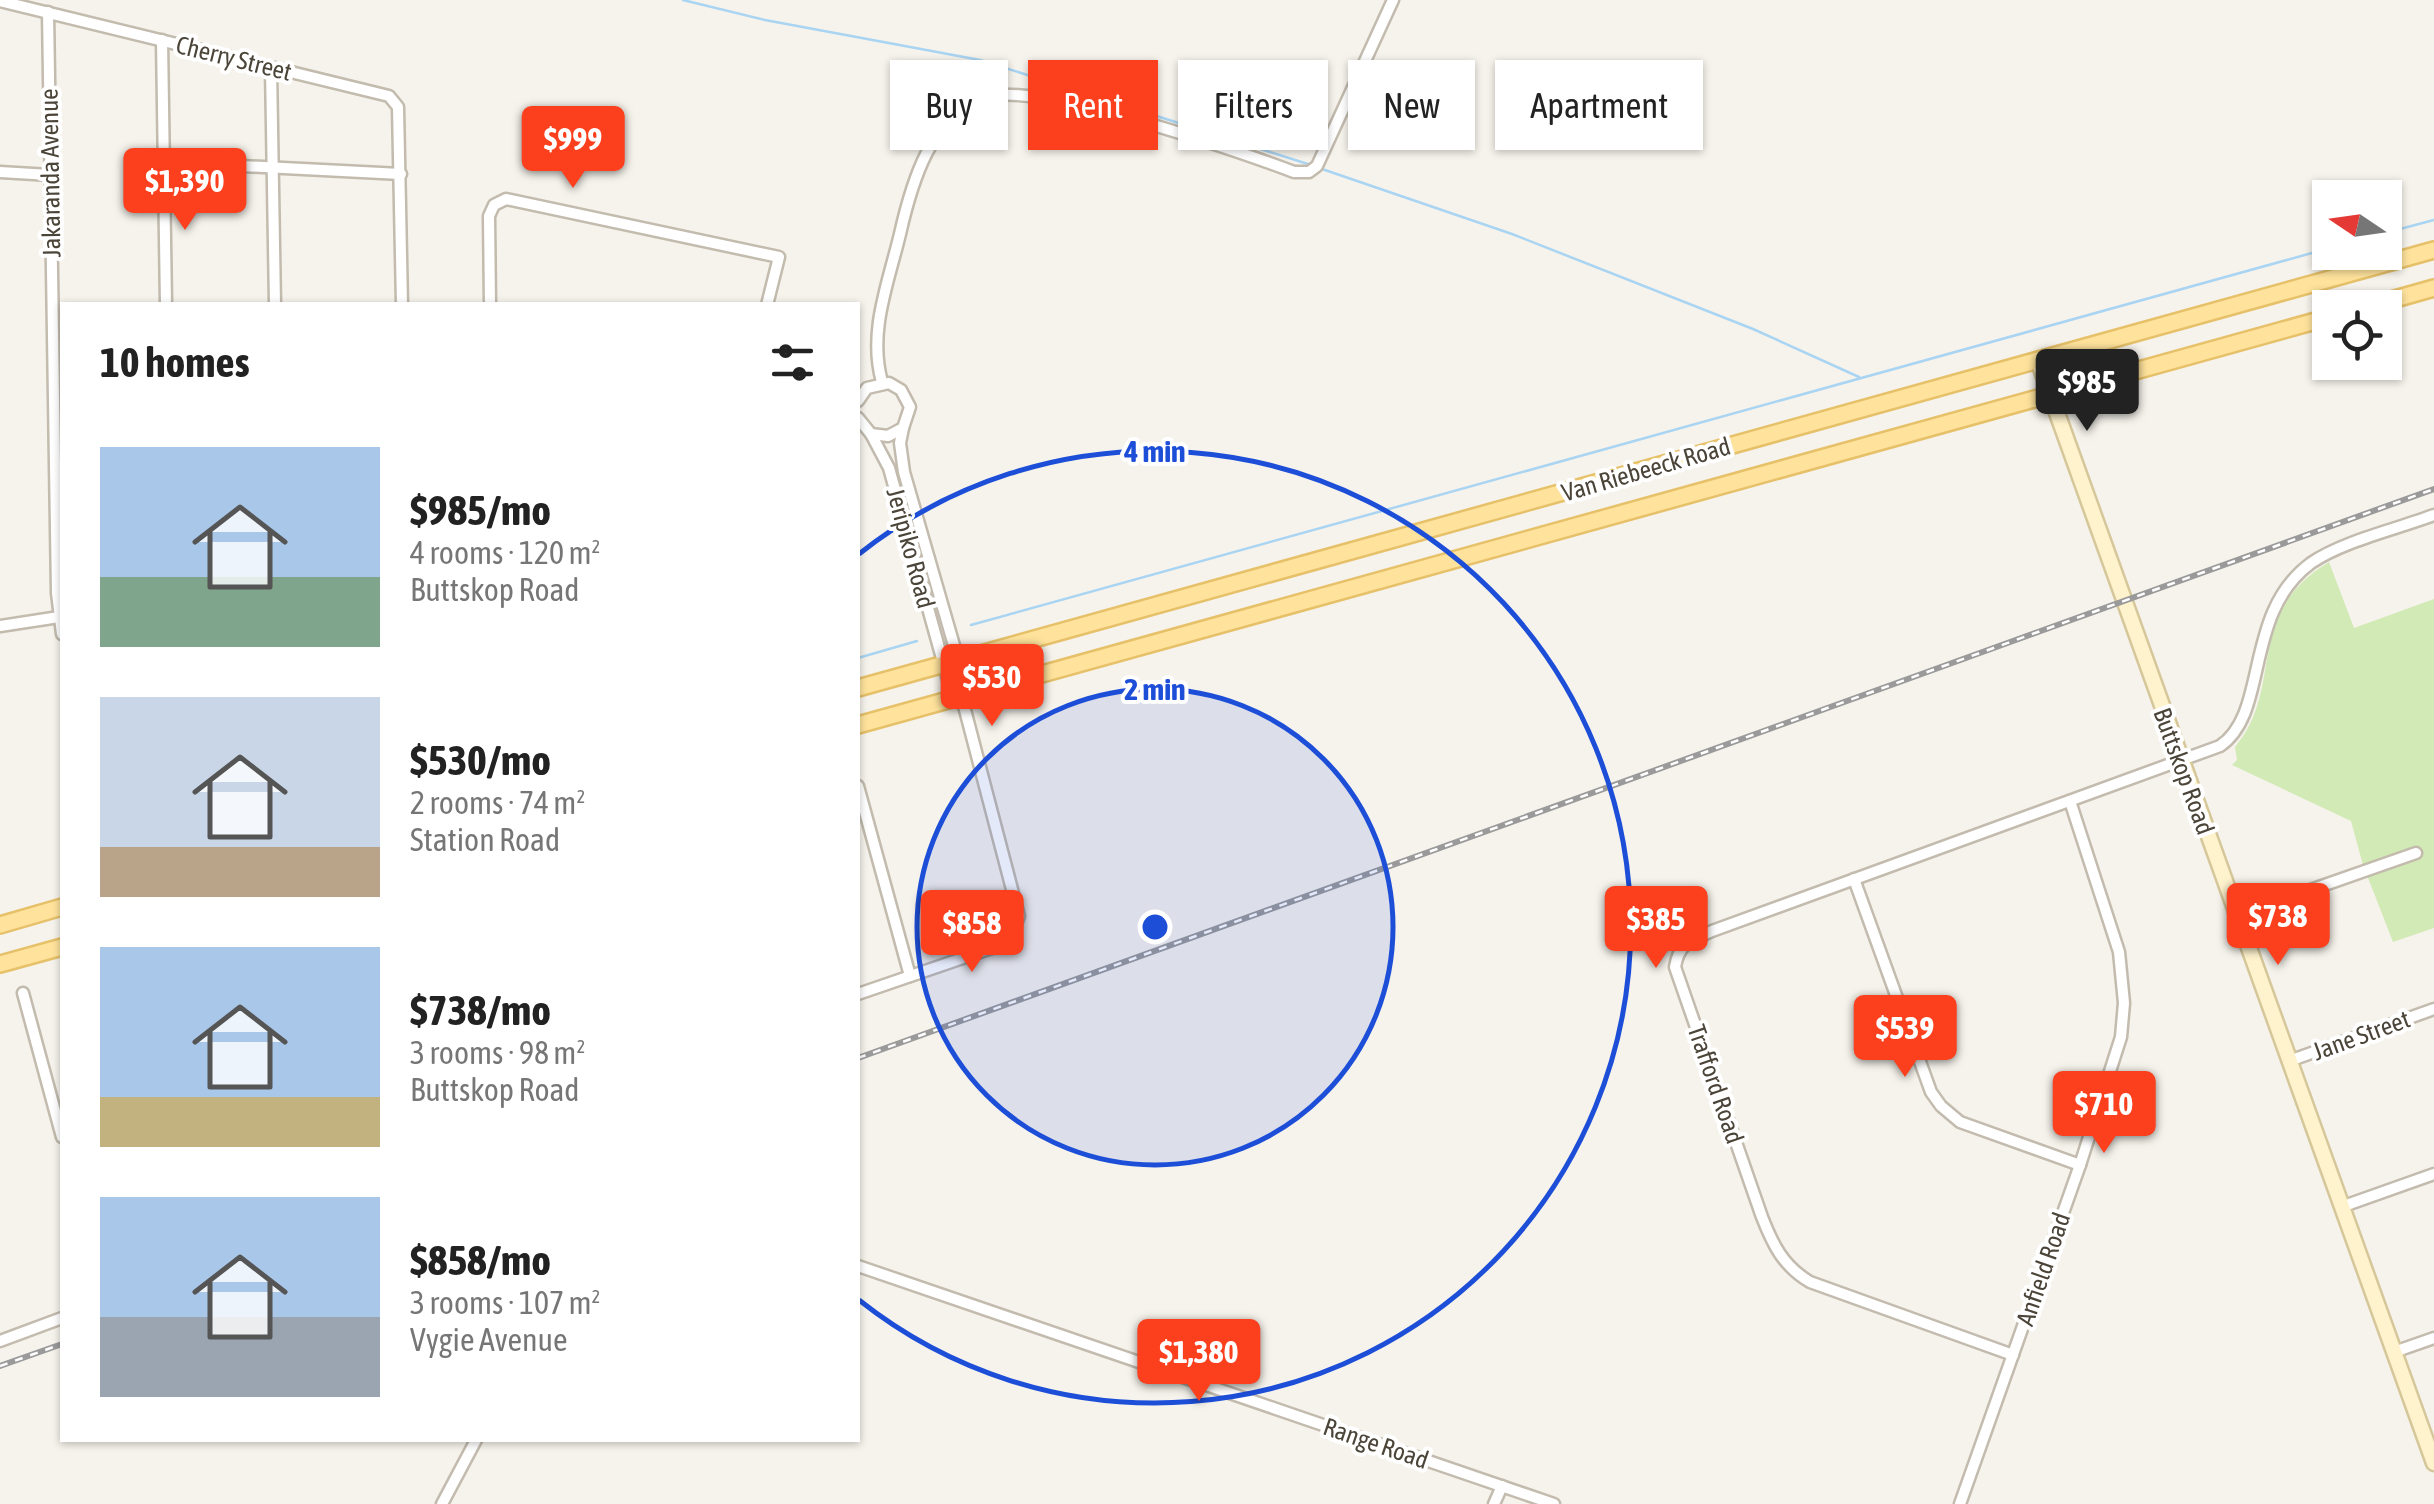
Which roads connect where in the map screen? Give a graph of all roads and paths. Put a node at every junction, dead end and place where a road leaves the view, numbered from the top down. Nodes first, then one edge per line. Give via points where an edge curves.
1 (1393, 0) edge
2 (0, 1) edge
3 (48, 12) junction
4 (162, 40) junction
5 (271, 68) junction
6 (164, 162) junction
7 (273, 169) junction
8 (0, 172) edge
9 (400, 174) junction
10 (50, 175) junction
11 (2434, 250) edge
12 (2434, 288) edge
13 (2402, 297) edge
14 (166, 302) edge
15 (275, 302) edge
16 (402, 302) edge
17 (490, 302) edge
18 (767, 302) edge
19 (2312, 322) edge
20 (2038, 360) junction
21 (882, 382) junction
22 (2050, 396) junction
23 (860, 398) edge
24 (902, 428) junction
25 (864, 430) edge
26 (59, 440) edge
27 (2434, 515) edge
28 (59, 617) junction
29 (60, 623) edge
30 (0, 626) edge
31 (951, 662) junction
32 (860, 687) edge
33 (962, 700) junction
34 (860, 725) edge
35 (2181, 762) junction
36 (860, 793) edge
37 (2070, 800) junction
38 (2416, 853) dead end
39 (1854, 879) junction
40 (60, 908) edge
41 (2236, 916) junction
42 (0, 925) edge
43 (60, 948) edge
44 (0, 964) edge
45 (910, 976) junction
46 (23, 993) dead end
47 (860, 993) edge
48 (2434, 1009) edge
49 (2289, 1061) junction
50 (60, 1130) edge
51 (2080, 1165) junction
52 (2434, 1174) edge
53 (2341, 1207) junction
54 (860, 1267) edge
55 (60, 1319) edge
56 (2434, 1338) edge
57 (0, 1341) edge
58 (2394, 1352) junction
59 (2013, 1354) junction
60 (475, 1442) edge
61 (2434, 1463) edge
62 (1502, 1486) junction
63 (442, 1504) edge
64 (1494, 1504) edge
65 (1554, 1504) edge
66 (1960, 1504) edge

1 - 21 street via 1314,170 1294,172 1162,128 1042,98 1003,94 966,108 936,138 914,181 875,339
2 - 3 street, Cherry Street
3 - 4 street, Cherry Street
3 - 10 street, Jakaranda Avenue
4 - 5 street, Cherry Street
4 - 6 street
5 - 7 street
5 - 9 street, Cherry Street via 389,96 398,106
6 - 7 street
6 - 14 street
7 - 9 street
7 - 15 street
8 - 10 street
9 - 16 street, Cherry Street
10 - 26 street, Jakaranda Avenue
11 - 20 main road, Van Riebeeck Road
12 - 13 main road
17 - 18 street via 489,216 506,199 778,257
19 - 22 main road, Van Riebeeck Road
20 - 22 street, Buttskop Road
20 - 31 main road, Van Riebeeck Road
21 - 23 street
21 - 24 street, Jeripiko Road via 908,400
22 - 33 main road, Van Riebeeck Road
22 - 35 street, Buttskop Road
24 - 25 street via 888,436
24 - 31 street, Jeripiko Road via 904,472
25 - 31 street, Jeripiko Road via 889,468
26 - 28 street, Jakaranda Avenue
27 - 35 street, Trafford Road via 2326,554 2298,575 2272,610 2236,730 2220,746
28 - 29 street, Jakaranda Avenue
28 - 30 street
31 - 32 main road, Van Riebeeck Road
31 - 33 street
33 - 34 main road, Van Riebeeck Road
33 - 45 street via 1018,922 1003,942
35 - 37 street, Trafford Road
35 - 41 street, Buttskop Road
36 - 45 street
37 - 39 street, Trafford Road
37 - 51 street, Anfield Road via 2118,952 2124,1003 2116,1056
38 - 41 street
39 - 51 street via 1930,1092 1941,1106 1960,1122
39 - 59 street, Trafford Road via 1683,944 1676,966 1762,1217 1784,1260 1810,1282
40 - 42 main road
41 - 49 street, Buttskop Road
43 - 44 main road
45 - 47 street
46 - 50 street
48 - 49 street, Jane Street
49 - 53 street, Buttskop Road
51 - 59 street, Anfield Road
52 - 53 street
53 - 58 street, Buttskop Road
54 - 62 street, Range Road
55 - 57 street
56 - 58 street
58 - 61 street, Buttskop Road
59 - 66 street, Anfield Road
60 - 63 street
62 - 64 street
62 - 65 street, Range Road

